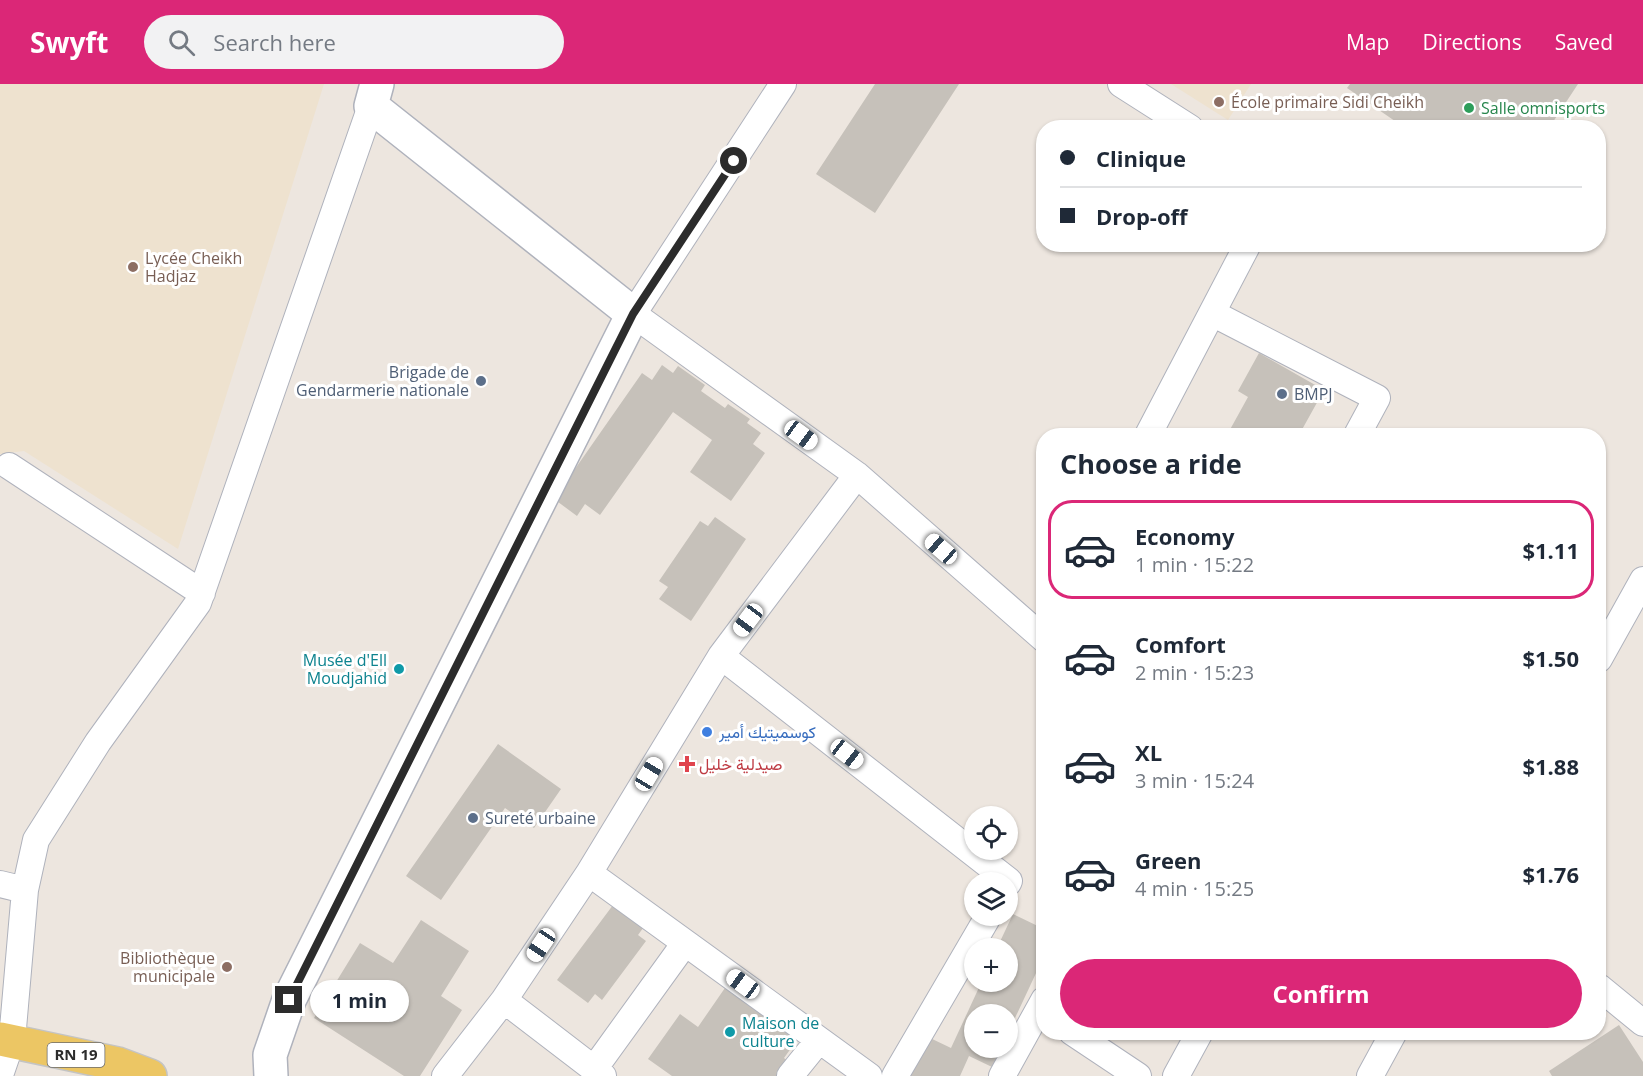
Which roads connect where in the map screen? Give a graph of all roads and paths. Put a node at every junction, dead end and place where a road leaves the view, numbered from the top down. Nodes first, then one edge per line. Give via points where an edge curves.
1 (783, 84) edge
2 (1121, 84) edge
3 (374, 95) edge
4 (1177, 120) edge
5 (1244, 252) edge
6 (1212, 313) junction
7 (633, 314) junction
8 (1152, 428) edge
9 (1361, 428) edge
10 (9, 466) dead end
11 (857, 475) junction
12 (1643, 580) edge
13 (202, 593) junction
14 (1036, 630) edge
15 (1606, 646) edge
16 (721, 656) junction
17 (998, 872) edge
18 (590, 873) junction
19 (0, 884) edge
20 (25, 890) junction
21 (983, 926) edge
22 (685, 943) junction
23 (1606, 993) edge
24 (504, 1000) junction
25 (1036, 1018) edge
26 (1643, 1023) edge
27 (6, 1040) edge
28 (819, 1040) junction
29 (1084, 1040) edge
30 (1196, 1040) edge
31 (1390, 1040) edge
32 (598, 1073) edge
33 (0, 1074) edge
34 (150, 1076) edge
35 (271, 1076) edge
36 (446, 1076) edge
37 (790, 1076) edge
38 (869, 1076) edge
39 (895, 1076) edge
40 (1002, 1076) edge
41 (1138, 1076) edge
42 (1176, 1076) edge
43 (1370, 1076) edge

1 - 7 street
2 - 4 street
3 - 7 main road
3 - 13 street
5 - 6 street
6 - 8 street
6 - 9 street via 1377,398
7 - 11 street
7 - 35 main road via 289,1000 270,1055
10 - 13 street
11 - 14 street
11 - 16 street
12 - 15 street
13 - 20 street via 98,742 36,840
16 - 17 street
16 - 18 street
18 - 22 street
18 - 24 street
19 - 20 street
20 - 27 street
21 - 39 street
22 - 28 street
22 - 32 street
23 - 26 street
24 - 32 street
24 - 36 street
25 - 40 street
27 - 33 street
27 - 34 main road, RN 19
28 - 37 street
28 - 38 street
29 - 41 street
30 - 42 street
31 - 43 street

